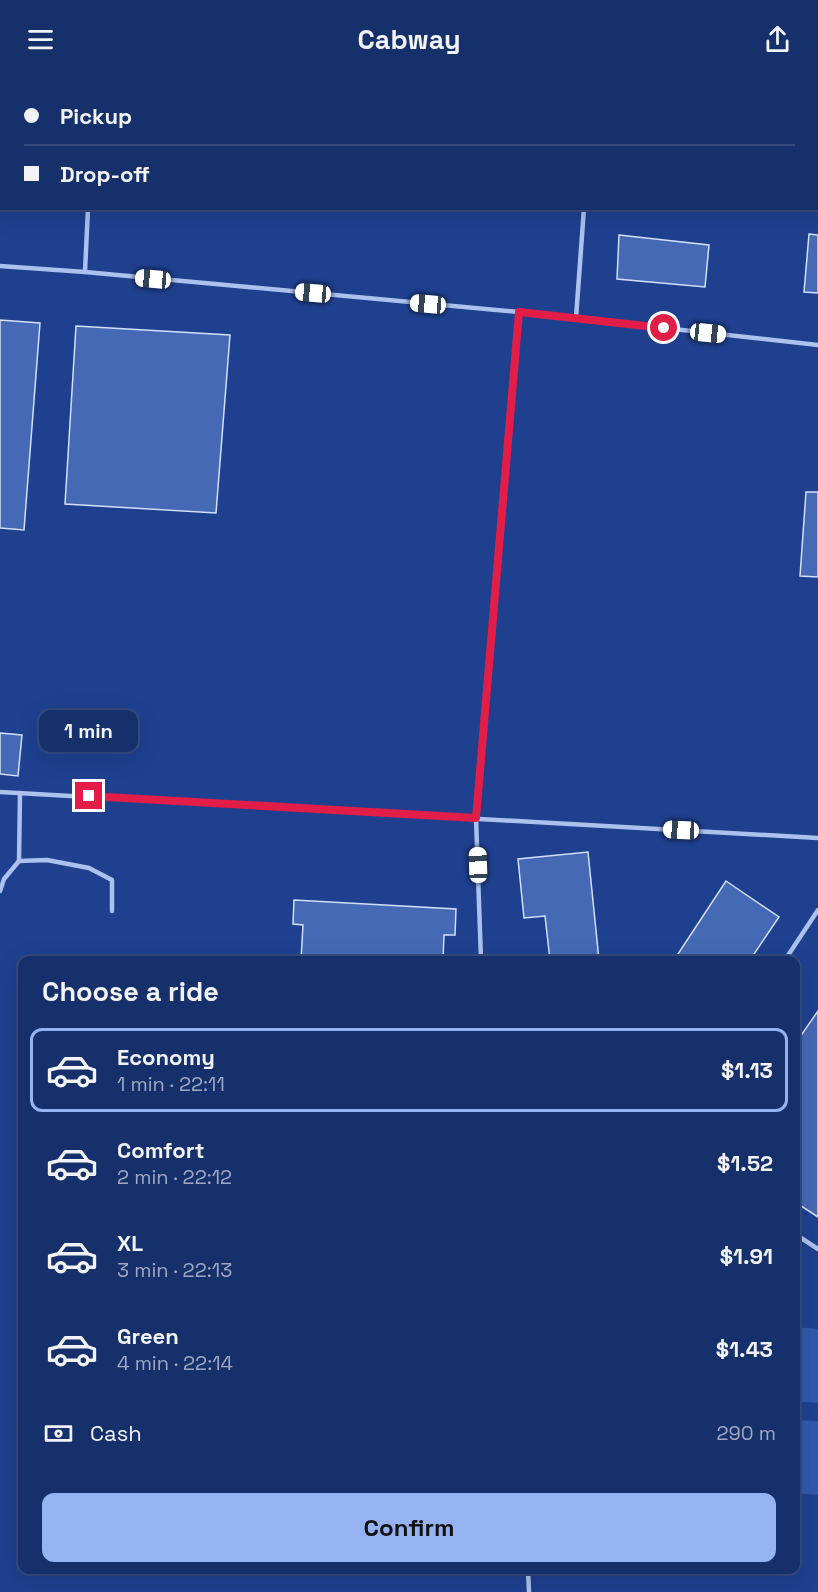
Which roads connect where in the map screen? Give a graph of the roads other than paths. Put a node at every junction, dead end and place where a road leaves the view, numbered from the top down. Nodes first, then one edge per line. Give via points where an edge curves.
1 (88, 210) edge
2 (584, 210) edge
3 (0, 266) edge
4 (84, 272) junction
5 (519, 312) junction
6 (576, 318) junction
7 (818, 345) edge
8 (0, 792) edge
9 (20, 793) junction
10 (476, 818) junction
11 (818, 838) edge
12 (19, 861) junction
13 (0, 891) edge
14 (818, 910) edge
15 (112, 911) dead end
16 (481, 956) edge
17 (787, 956) edge
18 (800, 1237) edge
19 (818, 1249) edge
20 (528, 1574) edge
21 (529, 1592) edge

1 - 4 lane
2 - 6 lane
3 - 4 lane
4 - 5 lane
5 - 6 lane
5 - 10 lane
6 - 7 lane
8 - 9 lane
9 - 10 lane
9 - 12 lane
10 - 11 lane
10 - 16 lane
12 - 13 lane via 4,879
12 - 15 lane via 47,860 89,868 112,880
14 - 17 lane
18 - 19 lane
20 - 21 lane

